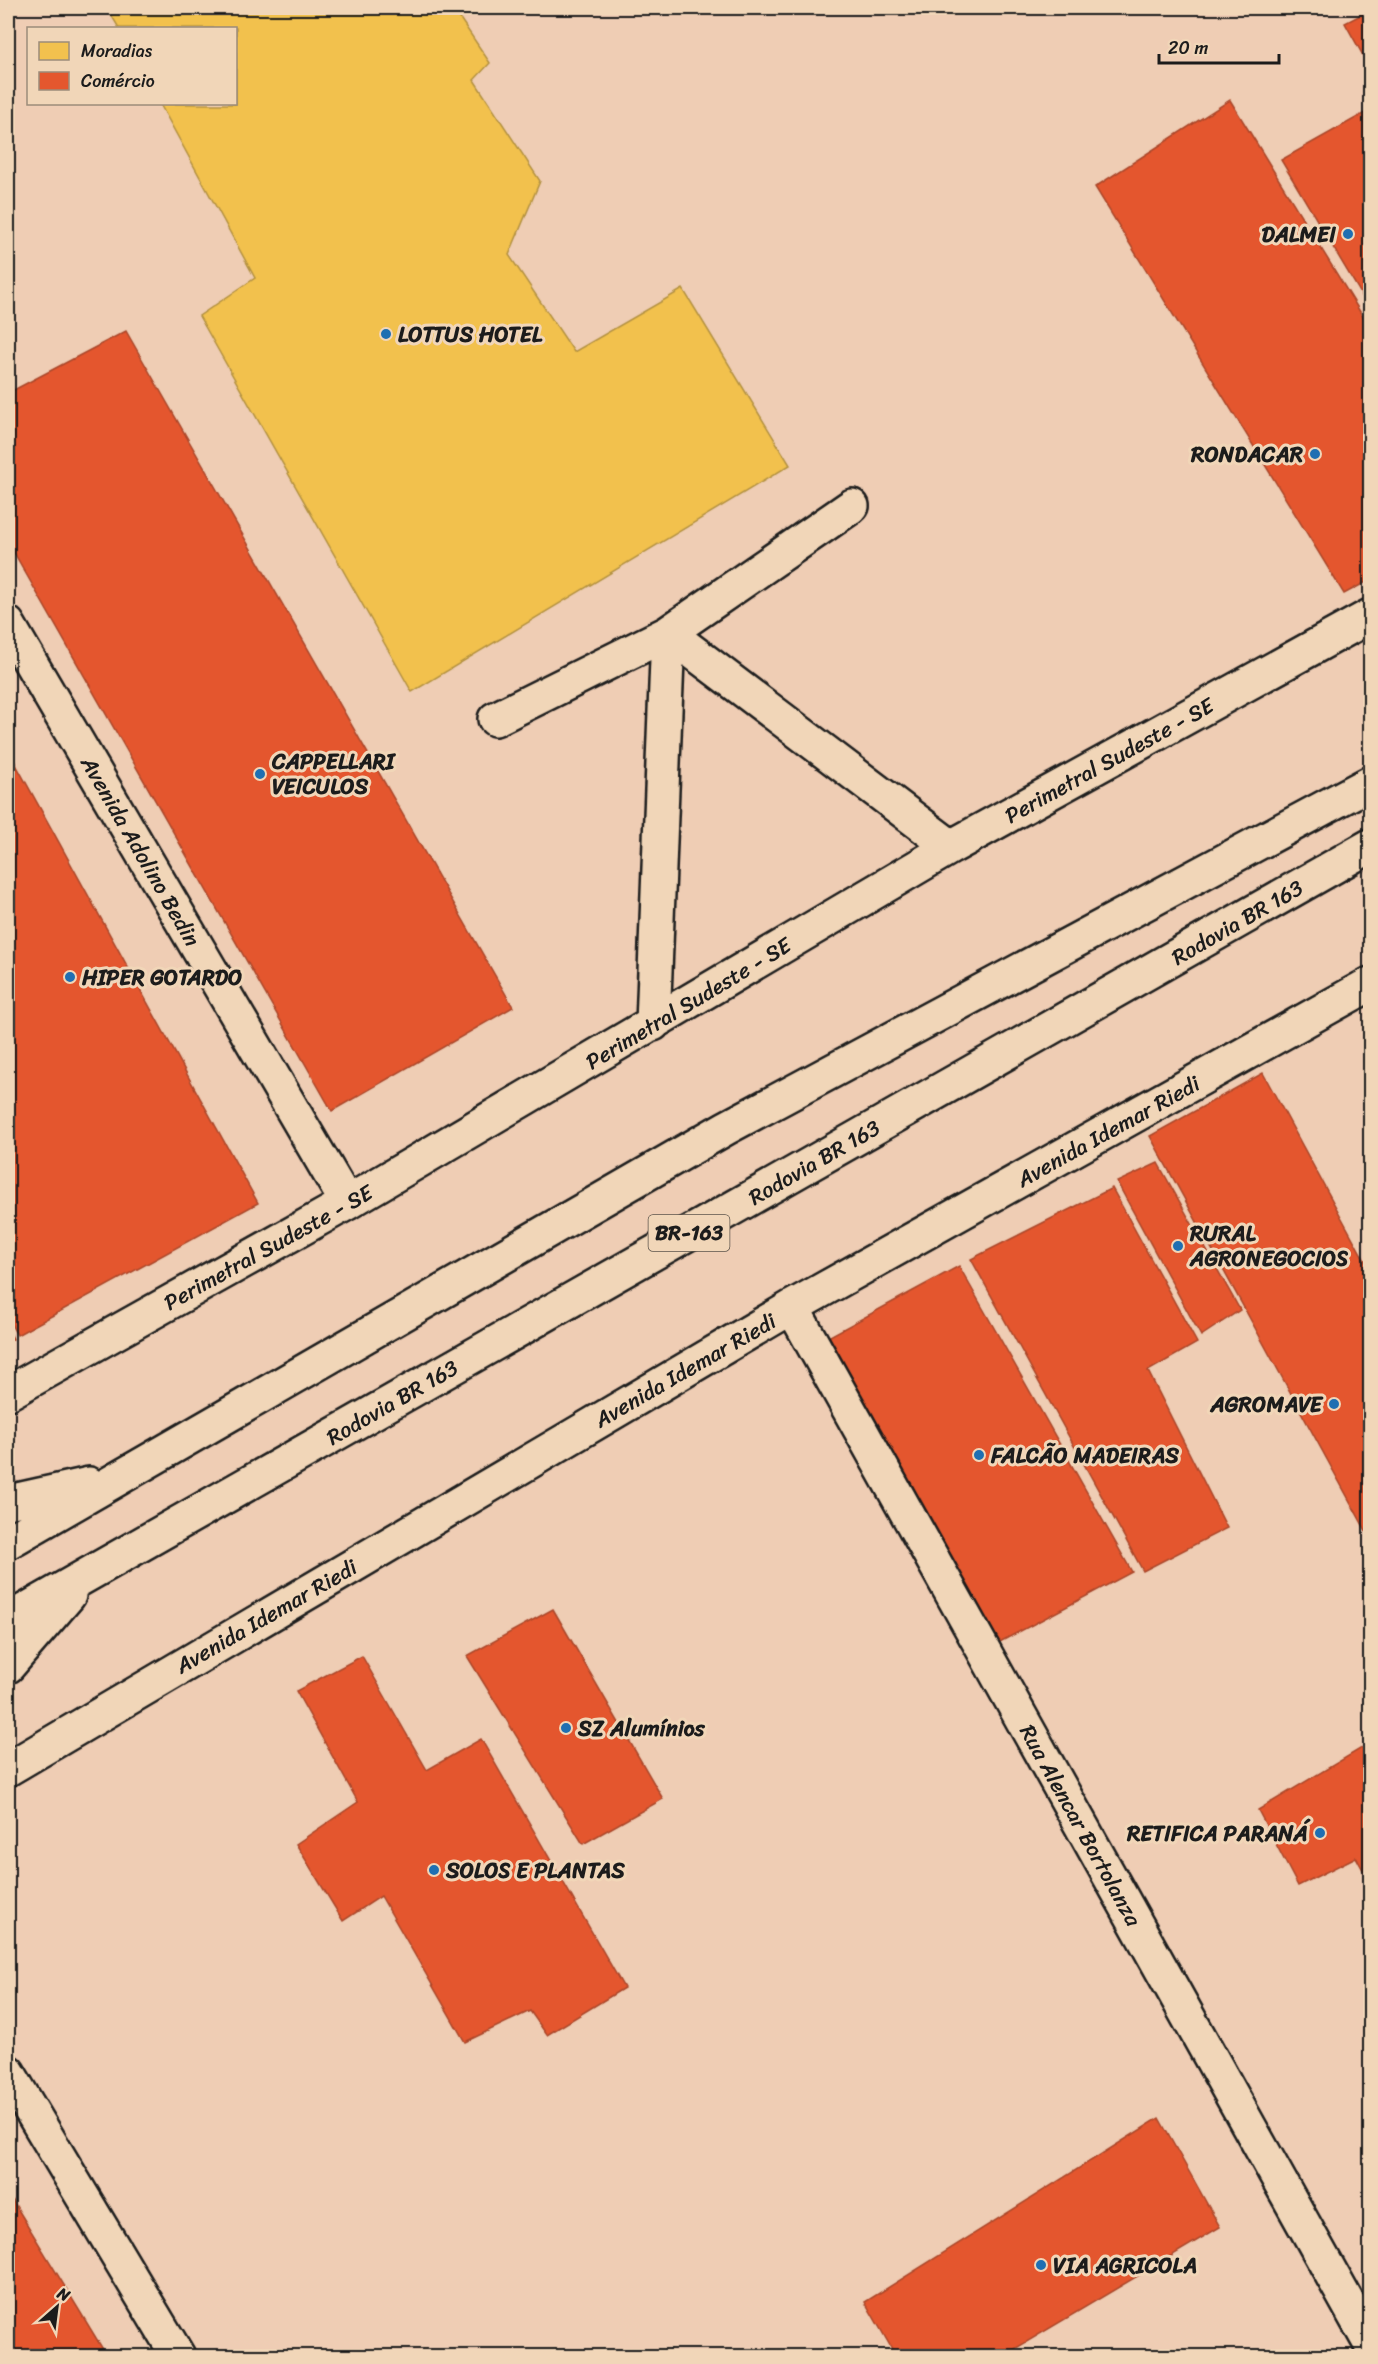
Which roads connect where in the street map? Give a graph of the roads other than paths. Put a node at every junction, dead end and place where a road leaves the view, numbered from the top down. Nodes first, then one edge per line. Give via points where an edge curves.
1 (852, 506) dead end
2 (1371, 616) edge
3 (8, 624) edge
4 (668, 633) junction
5 (495, 719) dead end
6 (1371, 783) edge
7 (1371, 846) edge
8 (951, 847) junction
9 (1371, 984) edge
10 (653, 1024) junction
11 (347, 1203) junction
12 (792, 1307) junction
13 (8, 1393) edge
14 (123, 1477) junction
15 (8, 1502) edge
16 (8, 1542) edge
17 (86, 1576) junction
18 (8, 1620) edge
19 (8, 1666) edge
20 (8, 1769) edge
21 (8, 2072) edge
22 (1371, 2343) edge
23 (178, 2356) edge

1 - 4 main road
2 - 8 main road, Perimetral Sudeste - SE
3 - 11 main road, Avenida Adolino Bedin
4 - 5 main road
4 - 8 main road
4 - 10 main road
6 - 14 main road via 726,1128
7 - 17 main road, Rodovia BR 163 / BR-163
8 - 10 main road, Perimetral Sudeste - SE
9 - 12 main road, Avenida Idemar Riedi
10 - 11 main road, Perimetral Sudeste - SE
11 - 13 main road, Perimetral Sudeste - SE
12 - 20 main road, Avenida Idemar Riedi
12 - 22 main road, Rua Alencar Bortolanza
14 - 15 main road
14 - 16 main road
17 - 18 main road, Rodovia BR 163 / BR-163
17 - 19 main road
21 - 23 main road

